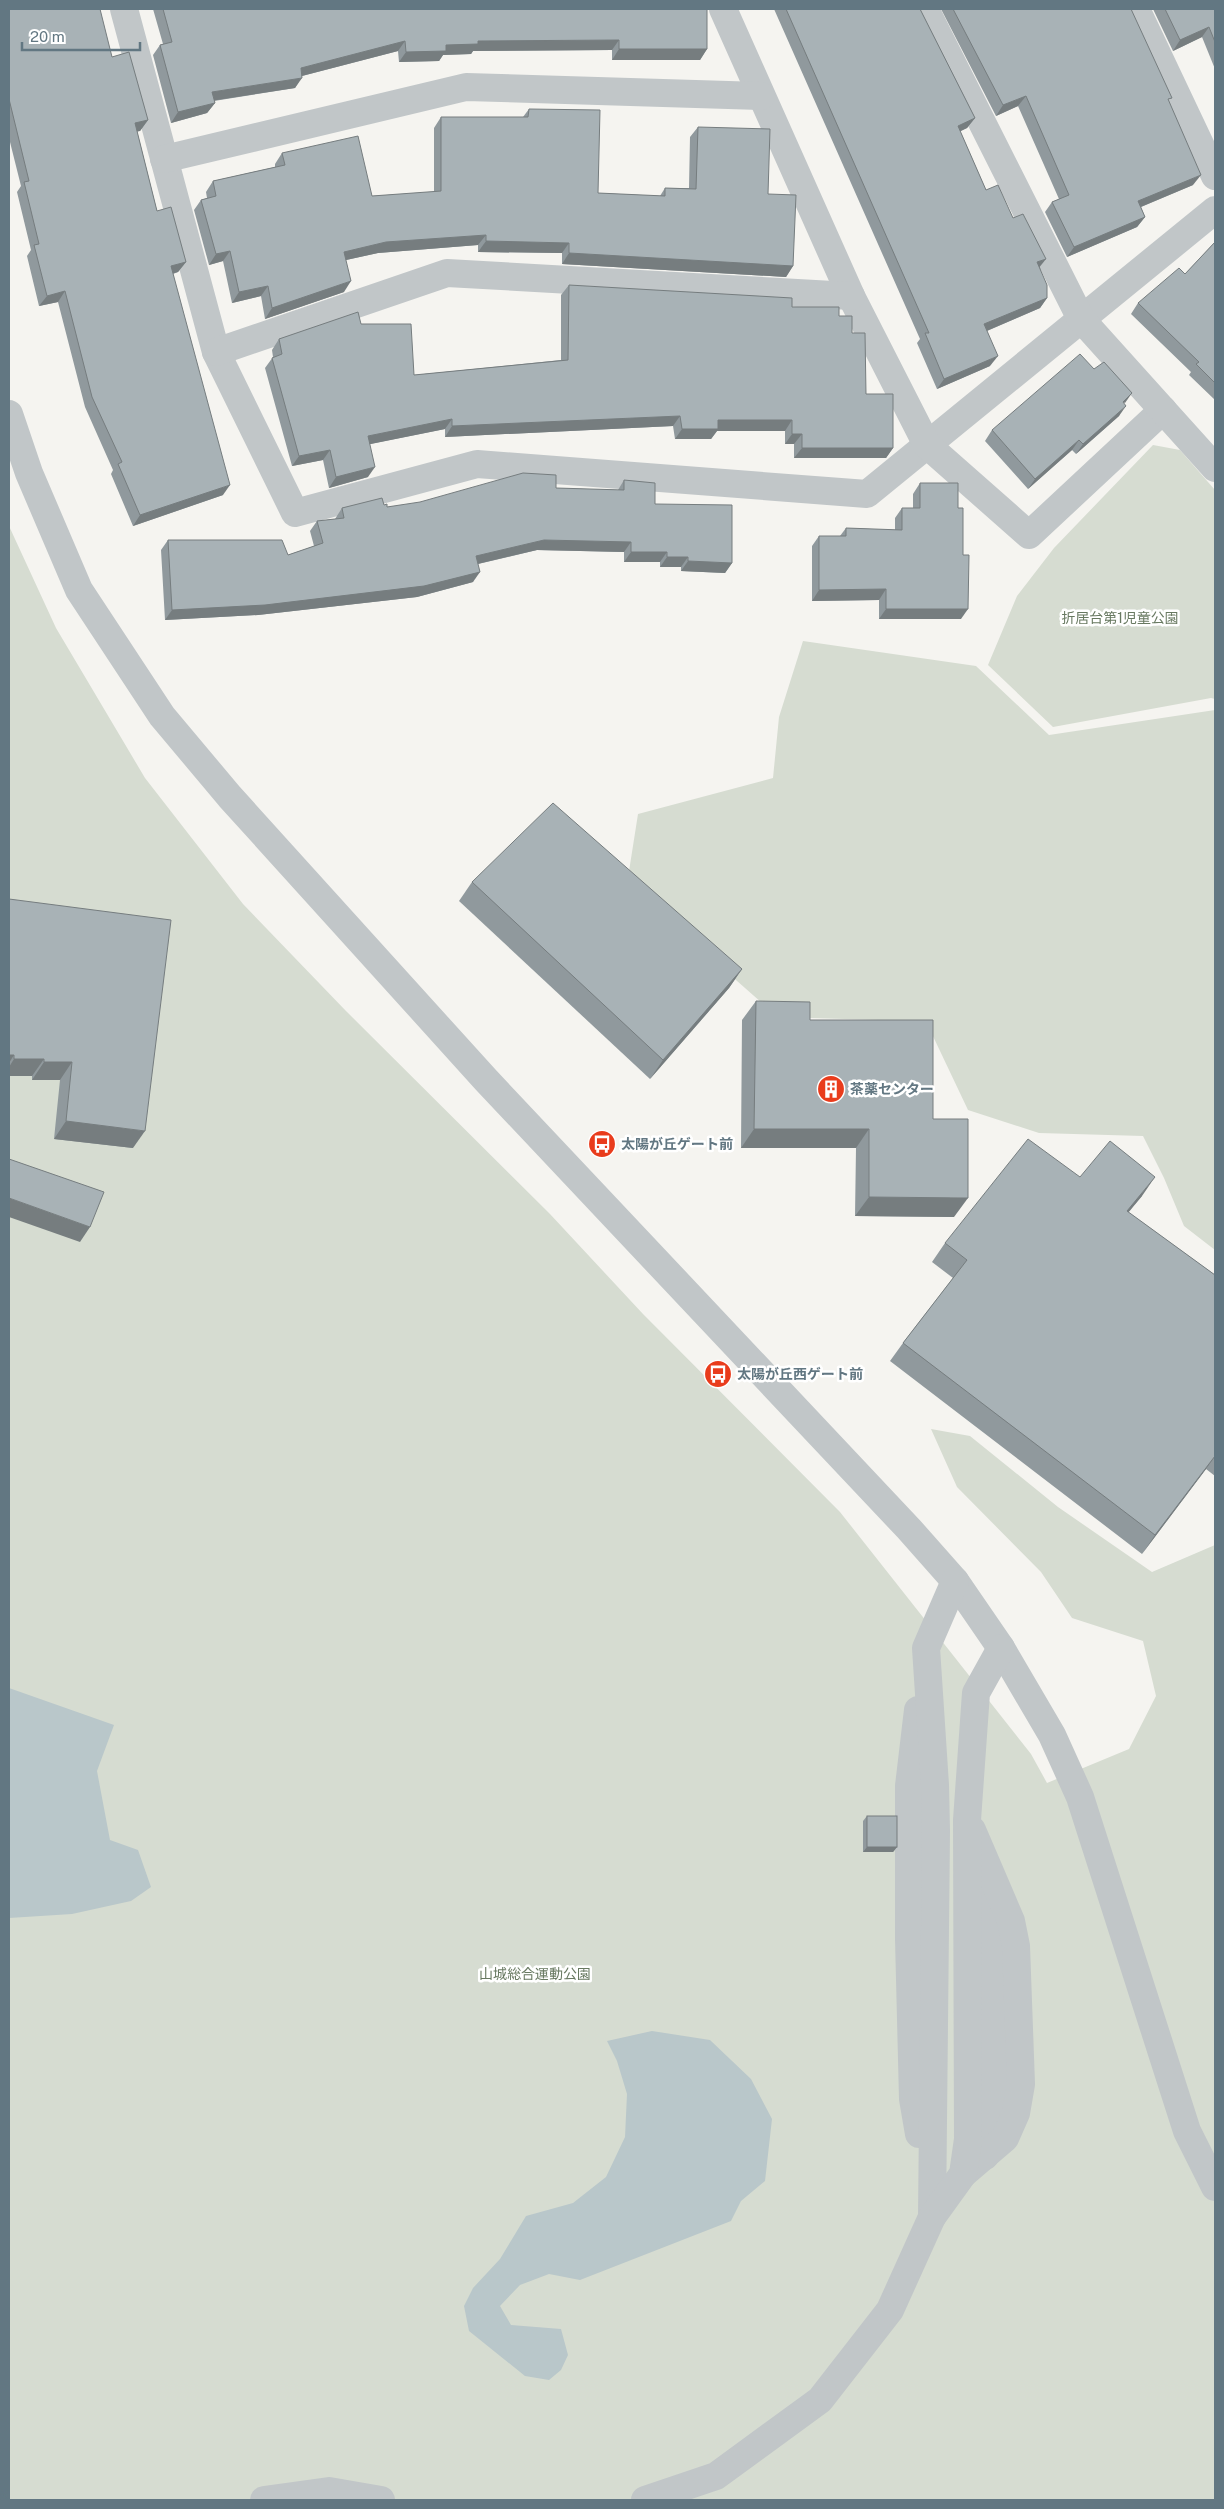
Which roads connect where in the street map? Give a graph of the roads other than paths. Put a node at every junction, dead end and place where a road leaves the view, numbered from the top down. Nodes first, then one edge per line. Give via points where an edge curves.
1 (124, 9) edge
2 (723, 9) edge
3 (925, 9) edge
4 (1136, 9) edge
5 (761, 96) junction
6 (164, 159) junction
7 (1215, 176) edge
8 (1215, 210) edge
9 (852, 296) junction
10 (1082, 319) junction
11 (216, 352) junction
12 (1163, 410) junction
13 (9, 414) edge
14 (927, 445) junction
15 (1215, 468) edge
16 (955, 1581) junction
17 (1001, 1648) junction
18 (967, 1820) junction
19 (964, 2174) junction
20 (1215, 2186) edge
21 (932, 2217) junction
22 (264, 2500) edge
23 (381, 2500) edge
24 (644, 2500) edge

1 - 6 street
2 - 5 street
3 - 10 street
4 - 7 street
5 - 6 street via 466,87
5 - 9 street
6 - 11 street
8 - 10 street
9 - 11 street via 447,273
9 - 14 street
10 - 12 street
10 - 14 street
11 - 14 street via 295,512 477,464 867,494
12 - 14 street via 1029,535
12 - 15 street
13 - 16 street via 29,473 79,590 162,716 230,798 486,1080
16 - 17 street
16 - 21 street via 926,1648 909,1786 913,2099
17 - 18 street via 976,1693
17 - 20 street via 1052,1735 1080,1797 1187,2131
18 - 19 street via 968,2139
18 - 19 street via 1011,1922 1016,1946 1021,2084 1016,2113 1005,2138
19 - 21 street
21 - 24 street via 890,2310 820,2400 716,2476
22 - 23 street via 328,2491

